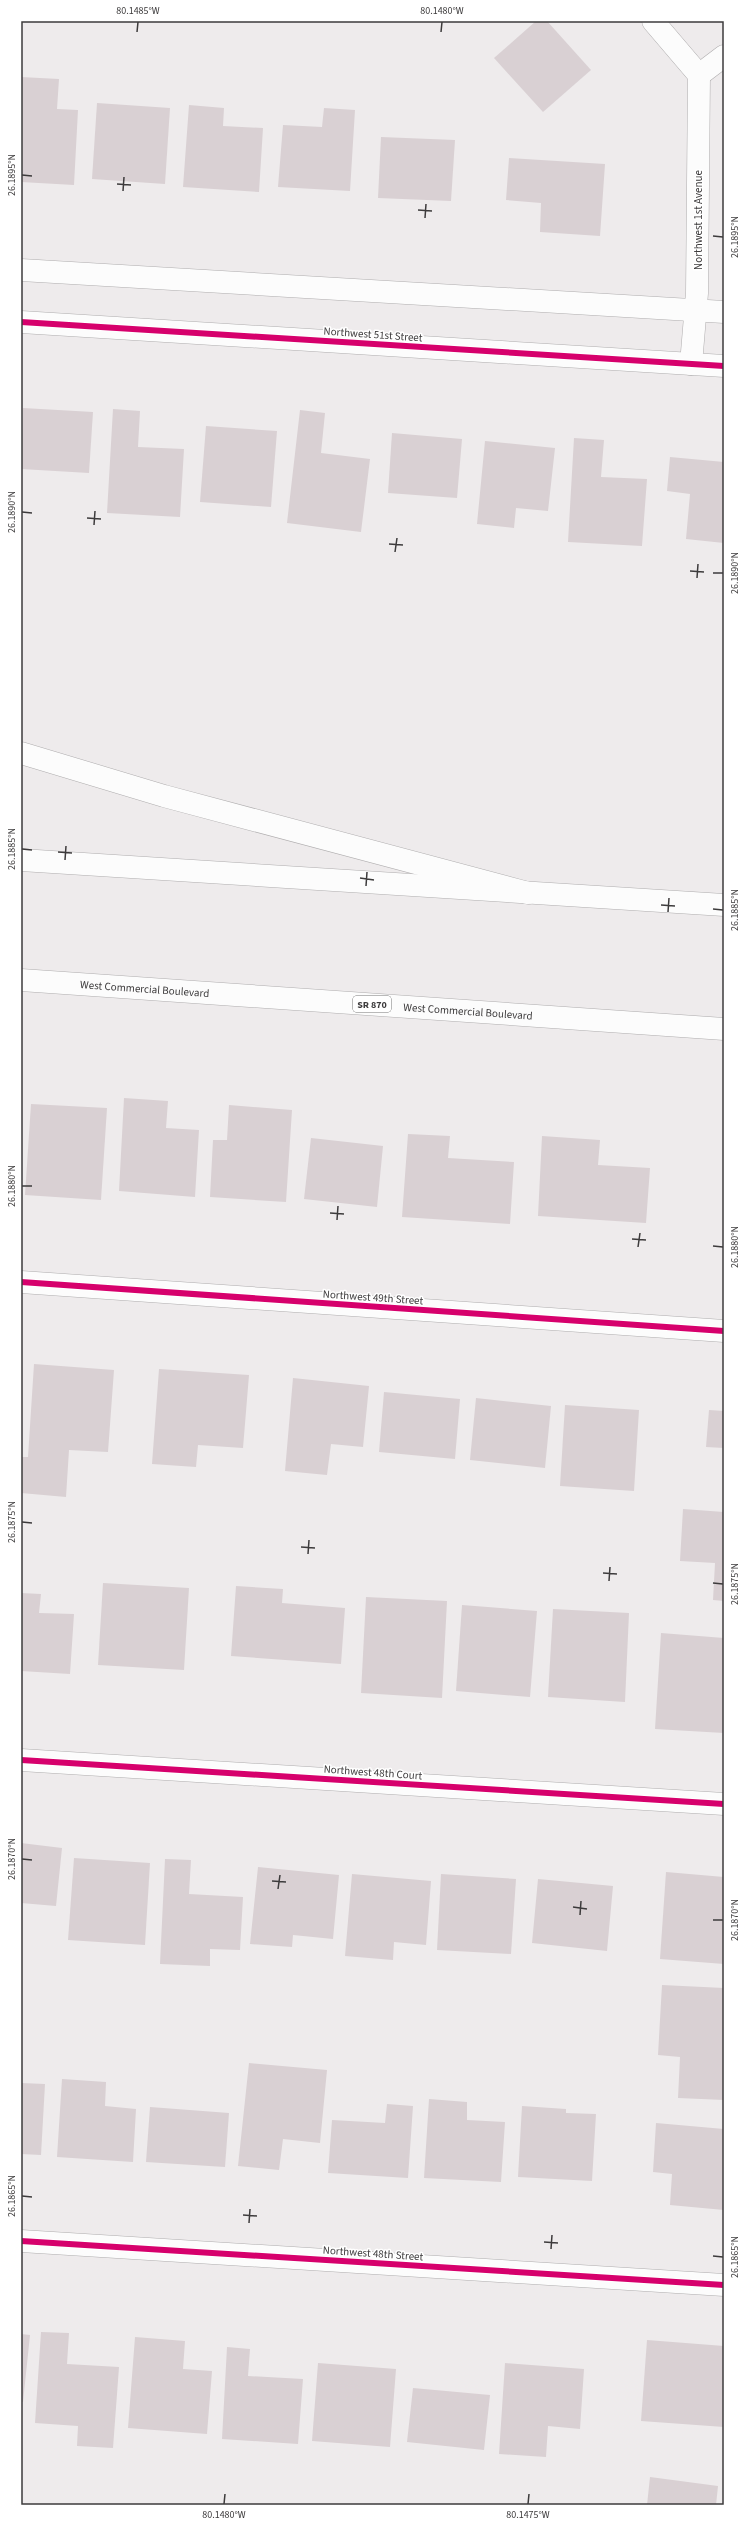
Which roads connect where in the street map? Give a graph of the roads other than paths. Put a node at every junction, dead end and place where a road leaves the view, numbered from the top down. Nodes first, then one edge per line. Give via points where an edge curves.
1 (653, 21) edge
2 (724, 56) edge
3 (699, 75) junction
4 (21, 270) edge
5 (696, 310) junction
6 (724, 312) edge
7 (21, 322) edge
8 (691, 364) junction
9 (724, 366) edge
10 (21, 753) edge
11 (21, 860) edge
12 (528, 893) junction
13 (724, 906) edge
14 (21, 980) edge
15 (724, 1028) edge
16 (21, 1282) edge
17 (724, 1331) edge
18 (21, 1760) edge
19 (724, 1804) edge
20 (21, 2241) edge
21 (724, 2285) edge

1 - 3 main road
2 - 3 main road
3 - 5 main road, Northwest 1st Avenue
4 - 5 main road
5 - 6 main road
5 - 8 main road, Northwest 1st Avenue
7 - 8 main road, Northwest 51st Street
8 - 9 main road, Northwest 51st Street
10 - 12 main road via 164,796
11 - 12 main road
12 - 13 main road
14 - 15 main road, West Commercial Boulevard / SR 870
16 - 17 main road, Northwest 49th Street
18 - 19 main road, Northwest 48th Court
20 - 21 main road, Northwest 48th Street

